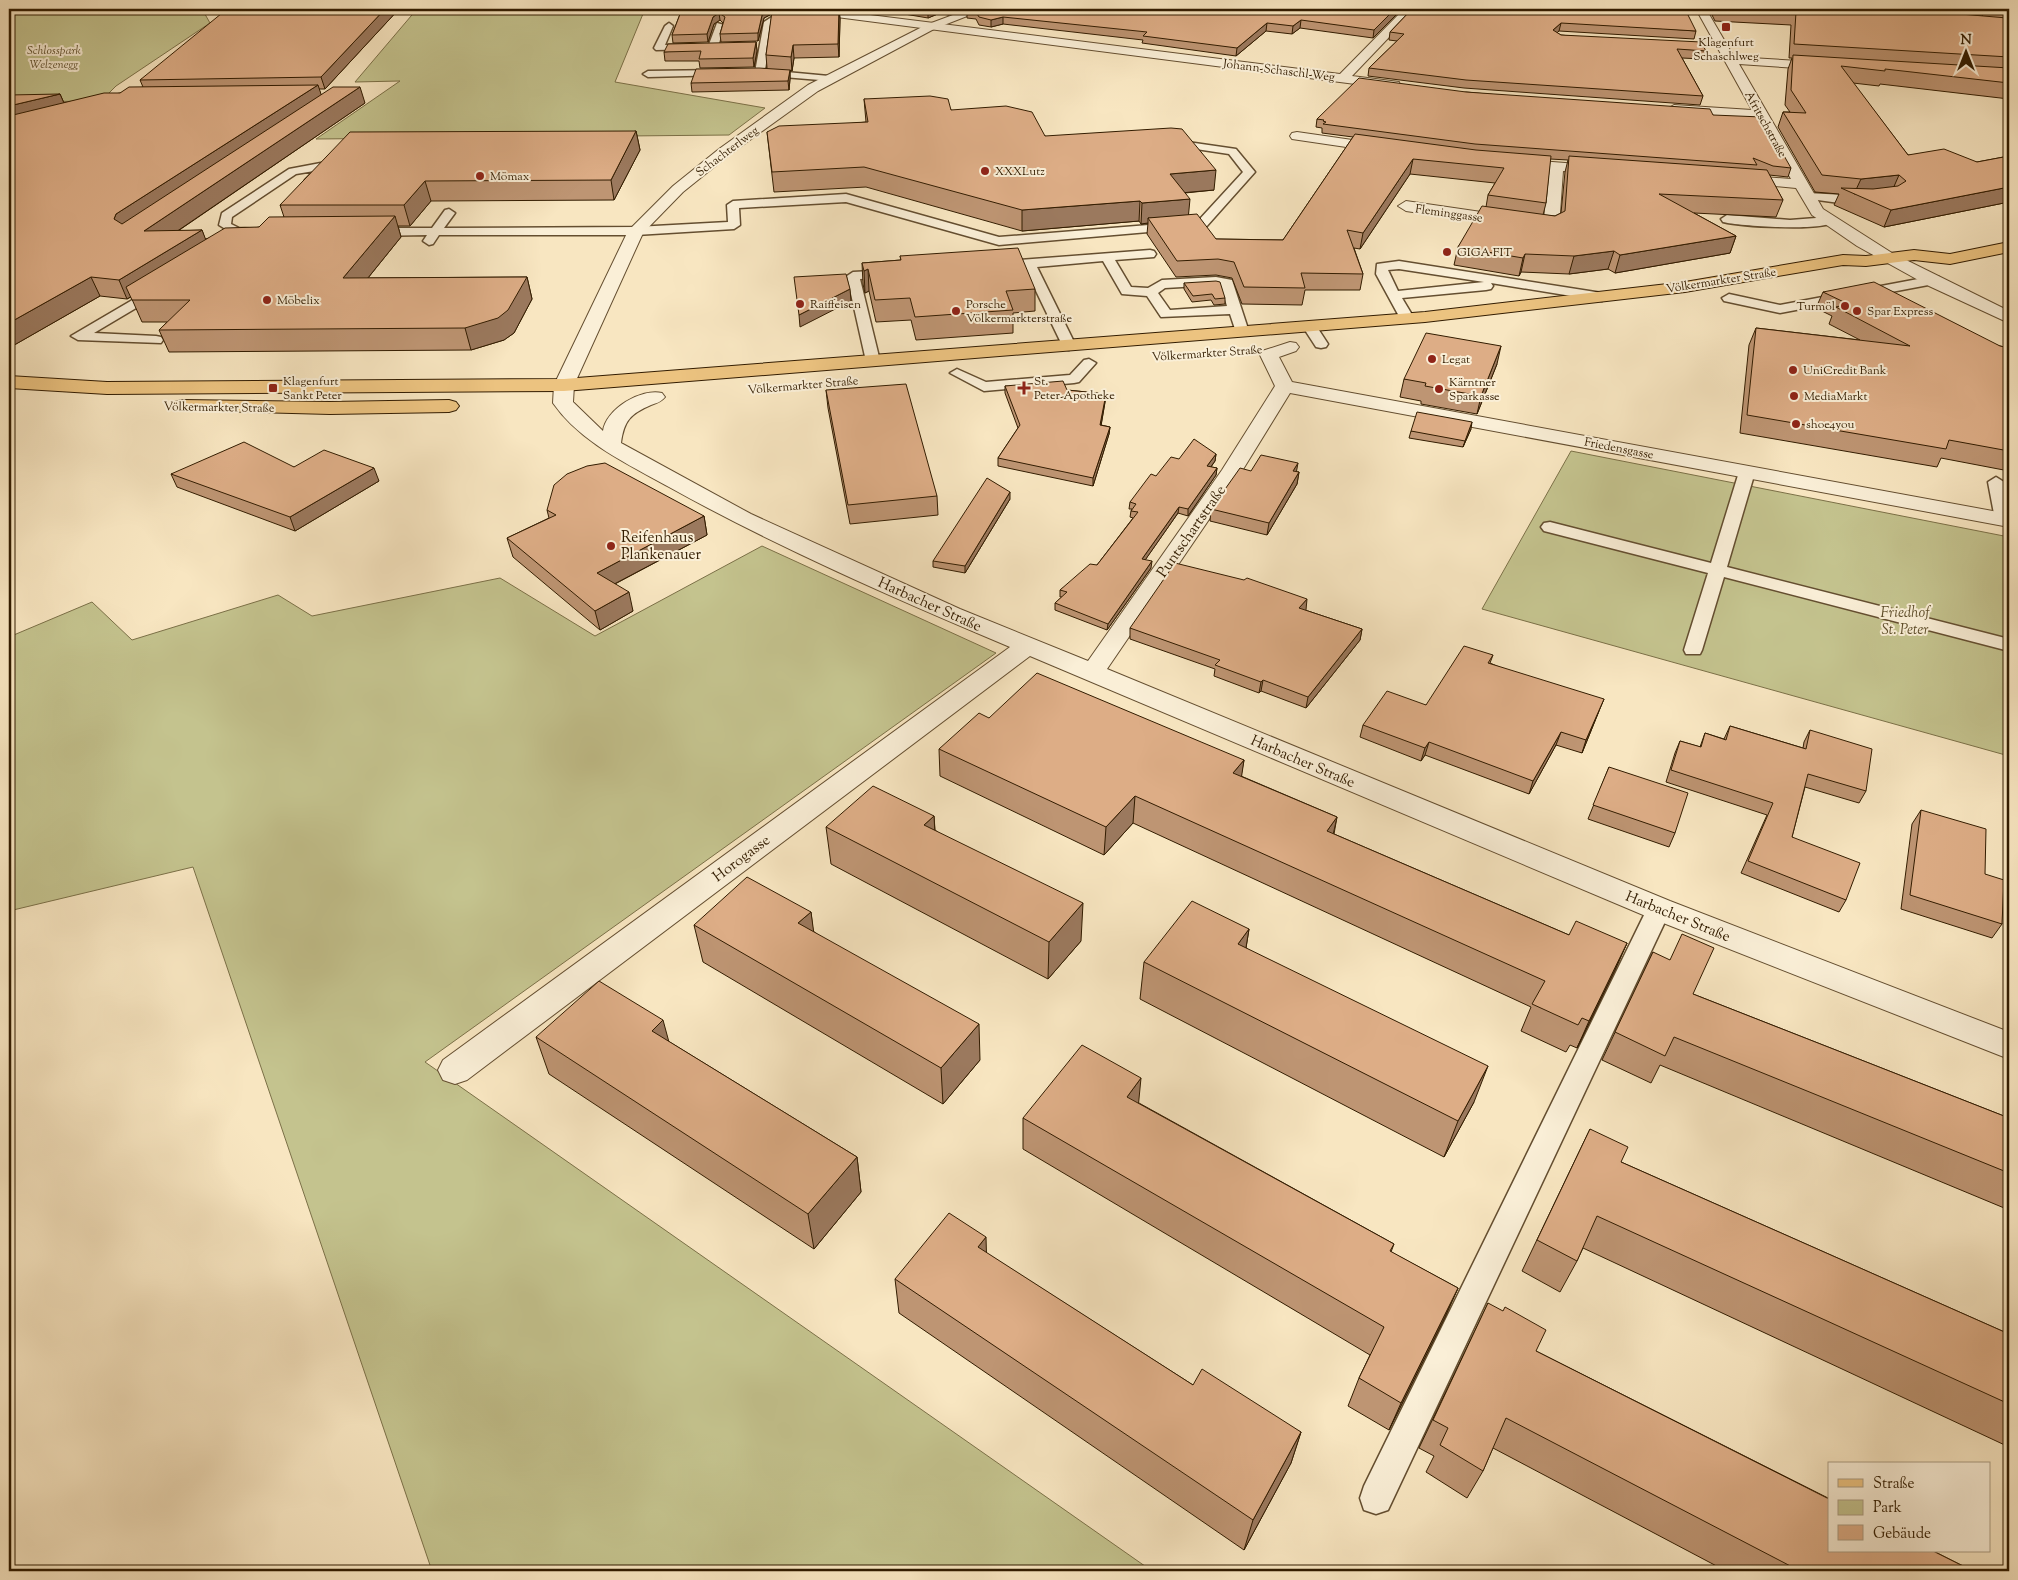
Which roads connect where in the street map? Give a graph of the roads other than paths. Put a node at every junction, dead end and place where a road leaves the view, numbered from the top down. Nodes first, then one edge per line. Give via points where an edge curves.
1 (790, 9) edge
2 (798, 9) edge
3 (878, 9) edge
4 (979, 9) edge
5 (1410, 9) edge
6 (1701, 9) edge
7 (861, 18) junction
8 (720, 25) edge
9 (669, 26) dead end
10 (930, 27) junction
11 (1703, 45) edge
12 (1722, 46) junction
13 (1730, 60) junction
14 (1838, 67) edge
15 (732, 73) edge
16 (648, 74) dead end
17 (1343, 78) junction
18 (830, 79) junction
19 (1408, 87) edge
20 (1663, 109) edge
21 (1762, 115) junction
22 (1297, 136) dead end
23 (1158, 141) edge
24 (1404, 151) edge
25 (1501, 162) edge
26 (1556, 167) junction
27 (1614, 171) edge
28 (1721, 178) edge
29 (1799, 184) junction
30 (302, 190) edge
31 (1807, 196) junction
32 (1872, 199) edge
33 (1406, 206) dead end
34 (449, 213) edge
35 (1728, 219) edge
36 (1829, 221) junction
37 (636, 231) junction
38 (358, 232) edge
39 (436, 232) junction
40 (1942, 243) dead end
41 (228, 244) edge
42 (427, 244) dead end
43 (2009, 247) edge
44 (1150, 254) dead end
45 (1914, 255) junction
46 (1107, 257) junction
47 (1894, 259) junction
48 (1866, 262) junction
49 (1028, 263) junction
50 (980, 267) edge
51 (902, 273) edge
52 (1854, 277) dead end
53 (1934, 280) junction
54 (167, 283) edge
55 (1513, 283) junction
56 (1777, 290) dead end
57 (1151, 292) junction
58 (1394, 295) junction
59 (1602, 297) junction
60 (1730, 298) junction
61 (1575, 300) junction
62 (1711, 301) dead end
63 (1235, 310) junction
64 (1595, 317) dead end
65 (1407, 318) junction
66 (2009, 318) edge
67 (1310, 327) junction
68 (1242, 332) junction
69 (156, 340) dead end
70 (1340, 343) dead end
71 (1321, 344) junction
72 (1069, 346) junction
73 (1290, 347) junction
74 (1251, 350) dead end
75 (873, 361) junction
76 (1108, 361) dead end
77 (938, 374) dead end
78 (9, 382) edge
79 (1285, 386) junction
80 (664, 396) joint
81 (557, 397) junction
82 (9, 400) edge
83 (615, 400) dead end
84 (589, 402) dead end
85 (466, 405) dead end
86 (612, 446) junction
87 (1747, 472) junction
88 (1996, 482) dead end
89 (2006, 520) edge
90 (1550, 527) dead end
91 (1717, 570) junction
92 (2009, 645) edge
93 (1027, 646) junction
94 (1693, 650) dead end
95 (1092, 673) junction
96 (1659, 909) junction
97 (2009, 1046) edge
98 (455, 1070) dead end
99 (1376, 1498) dead end

1 - 18 lane via 768,22 755,73
2 - 7 street, Johann-Schaschl-Weg
3 - 7 street
4 - 10 street, Schachterlweg
5 - 17 street
6 - 12 street, Afritschstraße
7 - 10 street, Johann-Schaschl-Weg
8 - 9 lane via 718,47 659,48
10 - 17 street, Johann-Schaschl-Weg
10 - 18 street, Schachterlweg
11 - 12 street
12 - 13 street, Afritschstraße
13 - 14 street
13 - 21 street, Afritschstraße
15 - 16 lane
17 - 19 street, Johann-Schaschl-Weg
18 - 37 street, Schachterlweg via 724,152 678,189
20 - 21 street
21 - 29 street, Afritschstraße
22 - 24 street
23 - 37 lane via 1232,151 1249,172 1202,224 999,241 846,198 733,205 734,225
25 - 26 street
26 - 27 street
26 - 33 street, Fleminggasse via 1551,227
28 - 29 street
29 - 31 street, Afritschstraße
30 - 41 lane via 326,165 293,171 226,216 225,225 237,232 265,232
31 - 32 lane via 1854,201
31 - 36 street, Afritschstraße via 1817,212
34 - 39 lane
35 - 36 lane via 1790,224
36 - 47 street, Afritschstraße
37 - 39 lane
37 - 81 street, Schachterlweg
38 - 39 lane
39 - 42 lane
40 - 45 main road, Völkermarkter Straße via 1924,247
43 - 45 main road, Völkermarkter Straße via 1950,259
44 - 46 lane
45 - 47 main road, Völkermarkter Straße
46 - 49 lane
46 - 57 lane via 1127,291
47 - 48 main road, Völkermarkter Straße
47 - 53 street, Afritschstraße
48 - 52 main road via 1868,273
48 - 59 main road, Völkermarkter Straße via 1843,260
49 - 50 lane
49 - 72 lane
51 - 75 lane via 853,276
53 - 60 lane via 1780,309
53 - 66 street, Afritschstraße
54 - 69 lane via 78,336
55 - 58 lane
55 - 58 lane via 1399,264 1382,267 1382,274
55 - 59 lane
56 - 60 main road, Völkermarkter Straße
57 - 63 lane via 1166,314
57 - 63 lane via 1162,284 1227,283
58 - 65 lane
59 - 61 main road, Völkermarkter Straße
60 - 62 main road, Völkermarkter Straße
61 - 64 main road
61 - 65 main road, Völkermarkter Straße
63 - 68 lane
65 - 67 main road, Völkermarkter Straße
67 - 68 main road, Völkermarkter Straße
67 - 71 lane
68 - 72 main road, Völkermarkter Straße
70 - 71 main road, Völkermarkter Straße
71 - 73 main road, Völkermarkter Straße
72 - 75 main road, Völkermarkter Straße
73 - 74 main road, Völkermarkter Straße
73 - 79 street via 1269,355
75 - 81 main road, Völkermarkter Straße
76 - 77 main road
78 - 81 main road, Völkermarkter Straße via 107,388
79 - 87 street, Friedensgasse
79 - 95 street, Puntschartstraße via 1232,471
80 - 83 main road
80 - 86 street via 632,406 614,423
81 - 84 main road, Völkermarkter Straße
81 - 86 street, Harbacher Straße via 589,430
82 - 85 main road, Völkermarkter Straße via 78,405 278,408
86 - 93 street, Harbacher Straße via 743,519
87 - 89 street, Friedensgasse
87 - 91 lane
88 - 89 lane
90 - 91 lane
91 - 92 lane
91 - 94 lane
93 - 95 street, Harbacher Straße
93 - 98 street, Horogasse
95 - 96 street, Harbacher Straße
96 - 97 street, Harbacher Straße
96 - 99 lane

